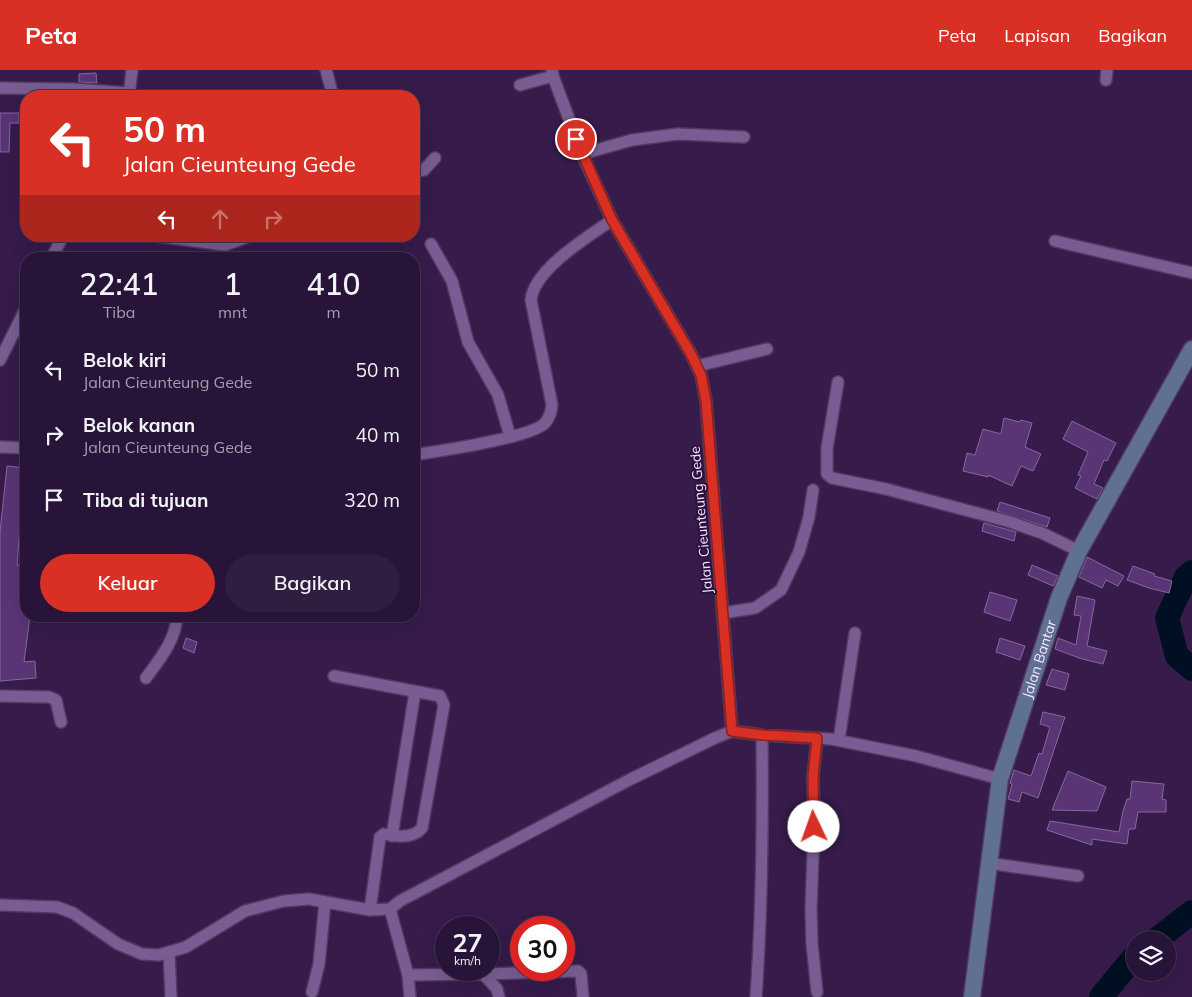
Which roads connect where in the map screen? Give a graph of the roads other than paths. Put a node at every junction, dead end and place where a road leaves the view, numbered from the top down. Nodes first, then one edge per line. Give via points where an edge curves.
1 (132, 70) edge
2 (326, 70) edge
3 (552, 73) edge
4 (520, 85) dead end
5 (0, 88) edge
6 (83, 90) edge
7 (130, 90) edge
8 (331, 90) edge
9 (744, 137) dead end
10 (582, 154) junction
11 (435, 158) dead end
12 (420, 171) edge
13 (612, 220) junction
14 (1055, 241) dead end
15 (202, 242) edge
16 (233, 242) edge
17 (431, 244) dead end
18 (1192, 274) edge
19 (20, 320) edge
20 (767, 349) dead end
21 (1192, 349) edge
22 (0, 360) edge
23 (696, 366) junction
24 (838, 382) dead end
25 (510, 436) junction
26 (0, 447) edge
27 (20, 448) edge
28 (420, 454) edge
29 (813, 490) dead end
30 (1080, 551) junction
31 (723, 613) junction
32 (176, 622) edge
33 (855, 633) dead end
34 (334, 676) dead end
35 (146, 678) dead end
36 (415, 692) junction
37 (0, 696) edge
38 (61, 722) dead end
39 (732, 731) junction
40 (762, 735) junction
41 (817, 738) junction
42 (840, 740) junction
43 (1000, 779) junction
44 (392, 836) junction
45 (988, 863) junction
46 (1078, 876) dead end
47 (326, 902) junction
48 (0, 905) edge
49 (390, 909) junction
50 (370, 910) junction
51 (169, 952) junction
52 (500, 974) edge
53 (408, 975) junction
54 (435, 975) edge
55 (489, 981) edge
56 (312, 992) dead end
57 (817, 992) dead end
58 (171, 997) edge
59 (410, 997) edge
60 (499, 997) edge
61 (583, 997) edge
62 (756, 997) edge
63 (972, 997) edge

1 - 7 street
2 - 8 street
3 - 4 street
3 - 10 street, Jalan Cieunteung Gede
5 - 6 street
9 - 10 street via 678,134 632,140
10 - 13 street, Jalan Cieunteung Gede
11 - 12 street
13 - 23 street, Jalan Cieunteung Gede
13 - 25 street via 555,262 532,293 552,405 545,423
14 - 18 street
15 - 16 street via 225,245
17 - 25 street via 452,282 468,342 498,395
19 - 22 street
20 - 23 street
21 - 30 street, Jalan Bantar
23 - 31 street, Jalan Cieunteung Gede via 706,401
24 - 30 street via 828,448 827,474 832,478 1008,521
25 - 28 street
26 - 27 street
29 - 31 street via 799,552 781,590 755,608
30 - 43 street, Jalan Bantar via 1059,598
31 - 39 street, Jalan Cieunteung Gede
32 - 35 street via 167,648
33 - 42 street
34 - 36 street
36 - 44 street
36 - 44 street via 440,696 444,705 422,828 412,835
37 - 38 street via 49,697 56,700
39 - 40 street
39 - 49 street via 629,780
40 - 41 street
40 - 62 street via 761,925
41 - 42 street
41 - 57 street via 813,777 811,909
42 - 43 street
43 - 45 street, Jalan Bantar
44 - 50 street via 380,836
45 - 46 street
45 - 63 street, Jalan Bantar
47 - 50 street
47 - 51 street via 309,899 284,901 245,911 186,947
47 - 56 street via 319,964
48 - 51 street via 57,907 73,913 118,944 142,954
49 - 50 street
49 - 53 street
51 - 58 street
52 - 61 street via 578,972 582,978
53 - 54 street
53 - 59 street
55 - 60 street via 497,989

